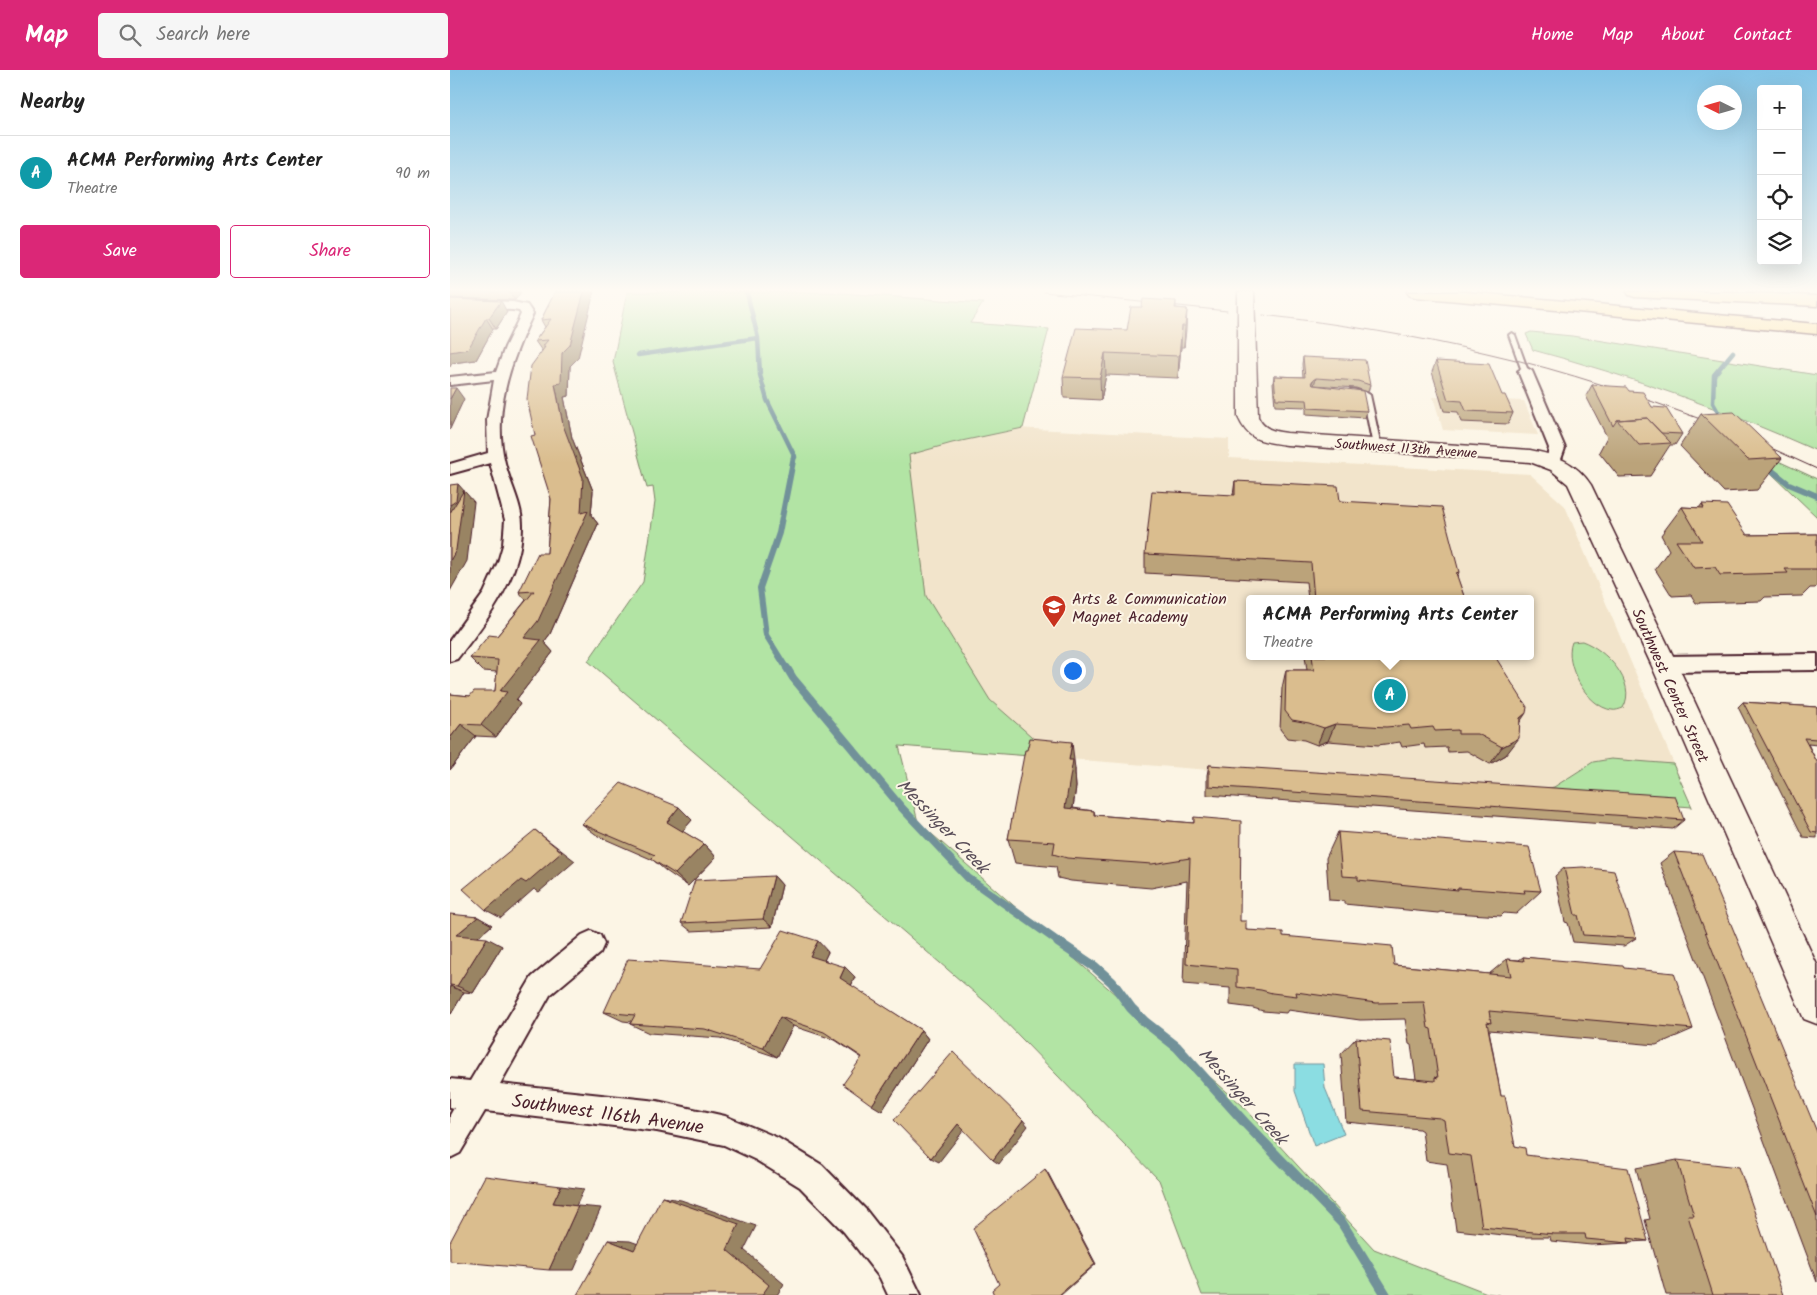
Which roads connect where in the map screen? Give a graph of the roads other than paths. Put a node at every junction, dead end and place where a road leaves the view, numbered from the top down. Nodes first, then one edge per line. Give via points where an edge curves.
1 (509, 349) edge
2 (1247, 349) edge
3 (1517, 349) edge
4 (1524, 371) joint
5 (501, 375) junction
6 (450, 381) edge
7 (1340, 391) edge
8 (1377, 446) junction
9 (496, 456) junction
10 (1554, 462) junction
11 (450, 469) edge
12 (450, 654) edge
13 (1817, 662) edge
14 (1664, 664) junction
15 (591, 944) dead end
16 (1817, 1006) edge
17 (463, 1094) edge
18 (450, 1143) edge
19 (905, 1295) edge

1 - 5 street
2 - 8 street, Southwest 113th Avenue via 1248,417 1249,423 1259,432 1286,439
3 - 4 lane
4 - 10 street via 1557,448
5 - 6 street
5 - 9 street via 494,414
7 - 8 lane via 1366,395
8 - 10 street, Southwest 113th Avenue via 1530,456
9 - 11 street
9 - 12 street via 514,524 510,558 492,594
10 - 14 street, Southwest Center Street via 1574,475 1580,485
13 - 14 street
14 - 16 street, Southwest Center Street
15 - 17 street via 541,986
17 - 18 street
17 - 19 street, Southwest 116th Avenue via 658,1116 725,1131 767,1149 811,1176 855,1221 891,1266

